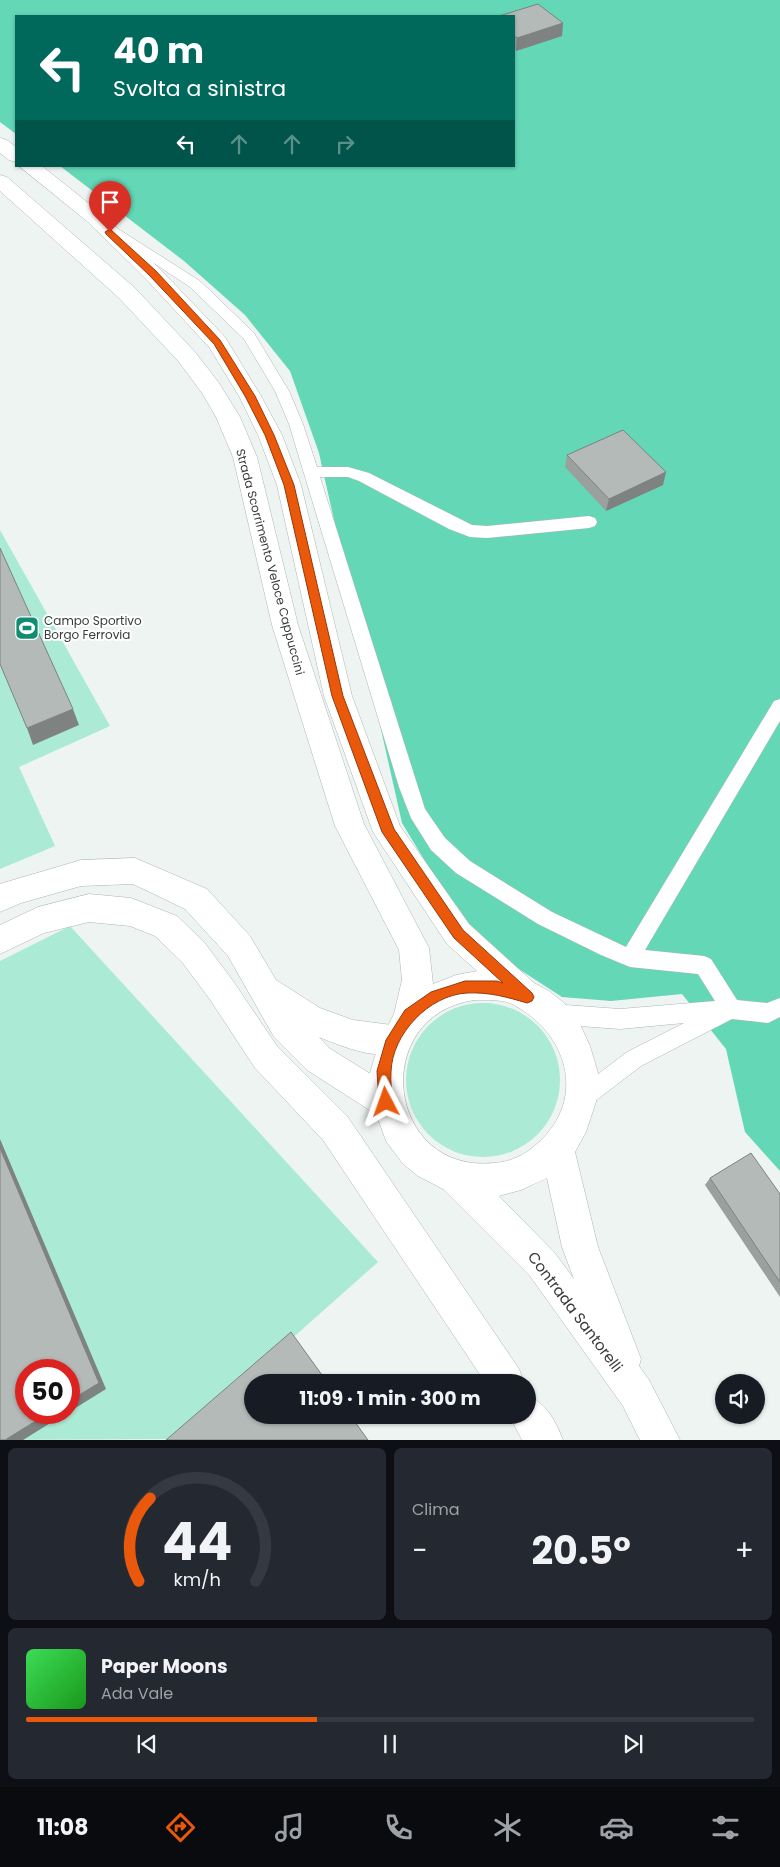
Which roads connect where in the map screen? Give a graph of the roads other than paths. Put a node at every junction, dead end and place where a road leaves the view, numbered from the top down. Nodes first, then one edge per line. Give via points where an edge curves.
1 (0, 144) edge
2 (15, 155) edge
3 (30, 167) edge
4 (0, 181) edge
5 (95, 218) junction
6 (311, 472) junction
7 (589, 522) dead end
8 (780, 706) edge
9 (0, 899) edge
10 (0, 940) edge
11 (630, 958) junction
12 (266, 992) junction
13 (539, 1005) junction
14 (780, 1007) edge
15 (731, 1010) junction
16 (401, 1027) junction
17 (583, 1098) junction
18 (386, 1102) junction
19 (558, 1151) junction
20 (453, 1175) junction
21 (501, 1374) edge
22 (636, 1393) junction
23 (534, 1424) edge
24 (544, 1440) edge
25 (661, 1440) edge

1 - 2 main road
3 - 5 main road
4 - 16 main road, Strada Scorrimento Veloce Cappuccini via 127,293 187,357 228,417 245,457 285,625 350,826 414,948 418,980
5 - 6 lane via 194,284 249,336 282,391
5 - 13 main road via 217,342 250,396 270,435 289,485 338,696 388,832 458,934
6 - 7 lane via 348,472 364,477 470,531
6 - 11 lane via 417,812 438,844 462,867 545,918
8 - 11 lane
9 - 12 main road via 81,873 135,871 196,899 239,946
10 - 21 main road via 38,921 89,908 131,912 166,926 193,952 266,1057 335,1128
11 - 15 lane via 704,965
12 - 16 main road via 310,1019 353,1035
12 - 18 main road via 285,1026 318,1060
13 - 15 lane via 620,1019
13 - 16 main road via 497,987 465,987 435,996
13 - 17 main road via 571,1038 582,1067
14 - 15 lane via 768,1013
15 - 17 lane via 634,1059
16 - 18 main road, Strada Scorrimento Veloce Cappuccini via 384,1071
17 - 19 main road via 574,1127
18 - 20 main road via 400,1133 423,1158
19 - 20 main road via 527,1172 491,1180
19 - 22 main road via 580,1247
20 - 22 main road, Contrada Santorelli via 542,1264
22 - 25 main road, Contrada Santorelli
23 - 24 main road

